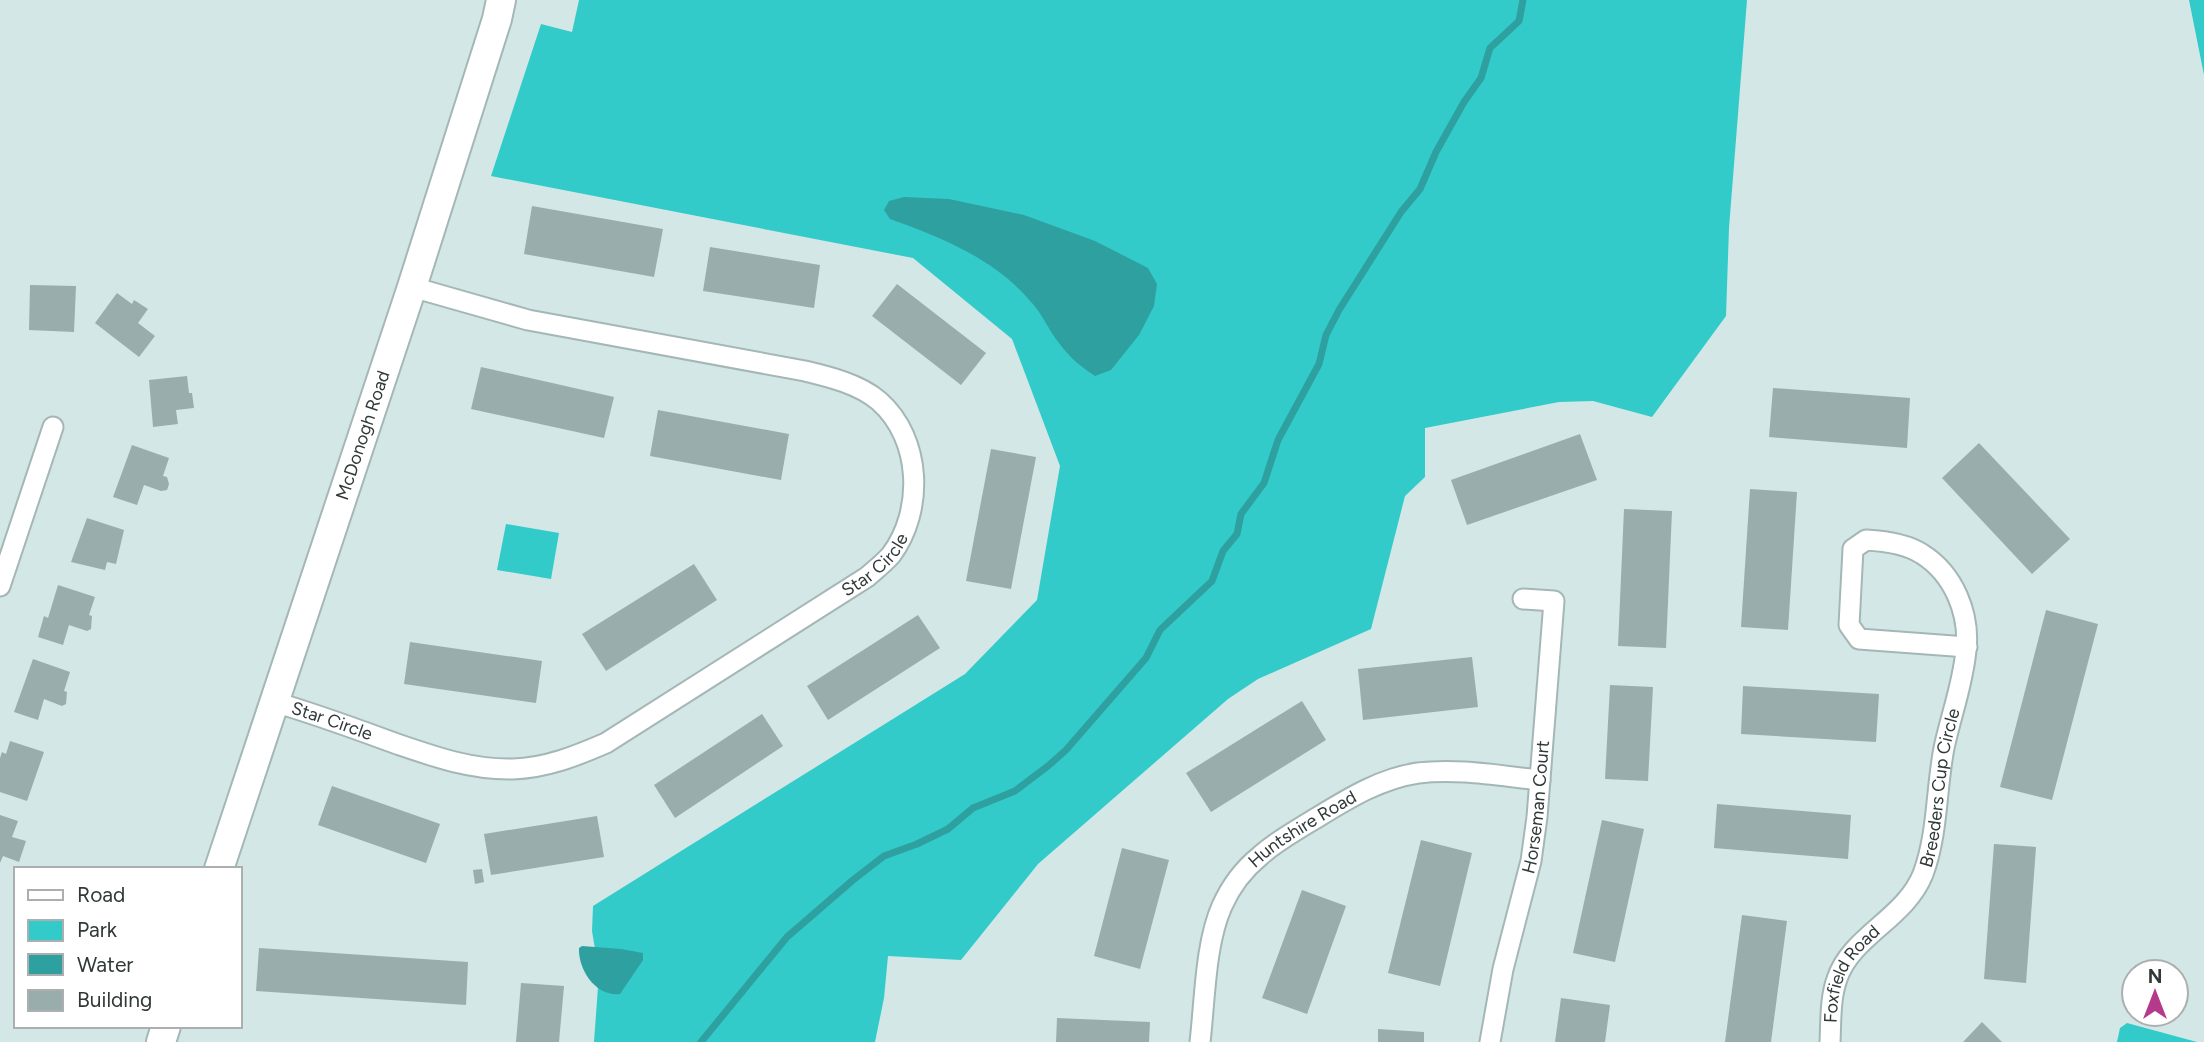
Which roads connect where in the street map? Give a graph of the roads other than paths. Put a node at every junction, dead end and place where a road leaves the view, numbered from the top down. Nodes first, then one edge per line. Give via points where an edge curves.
1 (501, 0) edge
2 (412, 287) junction
3 (53, 426) dead end
4 (0, 586) edge
5 (1523, 599) dead end
6 (1967, 647) junction
7 (274, 702) junction
8 (1540, 780) junction
9 (220, 867) edge
10 (1891, 918) joint
11 (1200, 1042) edge
12 (1490, 1042) edge
13 (1830, 1042) edge

1 - 2 main road, McDonogh Road
2 - 7 main road, McDonogh Road
2 - 7 street, Star Circle via 528,320 805,371 856,387 879,401 907,444 913,468 911,513 890,555 867,577 606,743 579,755 545,765 484,768 450,762
3 - 4 street
5 - 8 street, Horseman Court via 1554,601
6 - 6 street, Breeders Cup Circle via 1961,602 1940,568 1922,553 1901,546 1866,541 1853,549 1849,625 1859,639
6 - 10 street, Breeders Cup Circle via 1923,874
7 - 9 main road, McDonogh Road
8 - 11 street, Huntshire Road via 1450,772 1390,780 1360,791 1260,856 1222,905 1212,934
8 - 12 street, Horseman Court via 1531,861
10 - 13 street, Foxfield Road via 1850,954 1837,979

